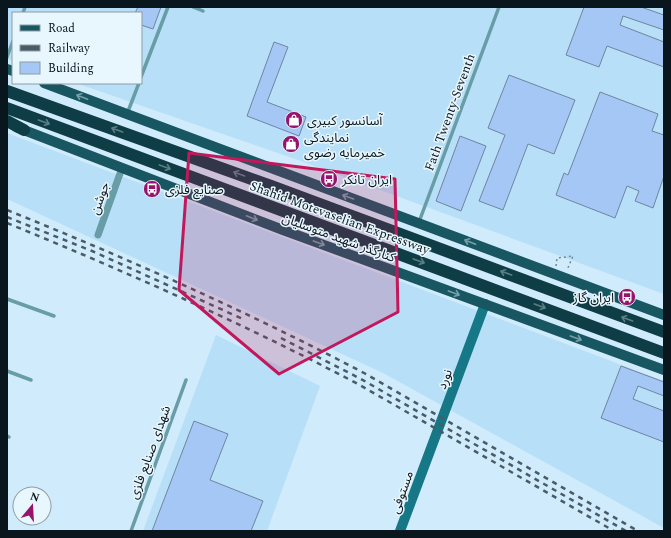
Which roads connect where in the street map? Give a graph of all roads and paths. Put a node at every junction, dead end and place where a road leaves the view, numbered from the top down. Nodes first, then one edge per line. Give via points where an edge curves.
1 (168, 7) edge
2 (193, 7) edge
3 (499, 7) edge
4 (203, 11) dead end
5 (12, 44) edge
6 (7, 57) edge
7 (142, 74) edge
8 (47, 84) edge
9 (139, 84) edge
10 (7, 90) edge
11 (7, 108) edge
12 (127, 114) junction
13 (7, 122) edge
14 (24, 130) joint
15 (122, 168) junction
16 (419, 223) junction
17 (98, 235) dead end
18 (573, 256) dead end
19 (557, 258) dead end
20 (7, 299) edge
21 (485, 304) junction
22 (664, 315) edge
23 (54, 316) dead end
24 (664, 332) edge
25 (664, 353) edge
26 (664, 370) edge
27 (7, 371) edge
28 (30, 380) dead end
29 (186, 380) dead end
30 (426, 462) joint
31 (131, 531) edge
32 (400, 531) edge

1 - 7 lane
2 - 4 lane
3 - 16 lane, Fath Twenty-Seventh
5 - 6 lane
12 -> 8 main road
9 - 12 lane
24 -> 10 highway, Shahid Motevaselian Expressway
11 -> 25 highway, Shahid Motevaselian Expressway
16 -> 12 main road
13 - 14 highway
14 - 15 main road, کنارگذر شهید متوسلیان
15 - 17 street, جوشن
15 -> 21 main road, کنارگذر شهید متوسلیان
22 -> 16 main road
18 - 19 path
20 - 23 lane
21 -> 26 main road, کنارگذر شهید متوسلیان
21 - 30 street, نورد
27 - 28 lane
29 - 31 lane, شهدای صنایع فلزی
30 - 32 street, مستوفی

